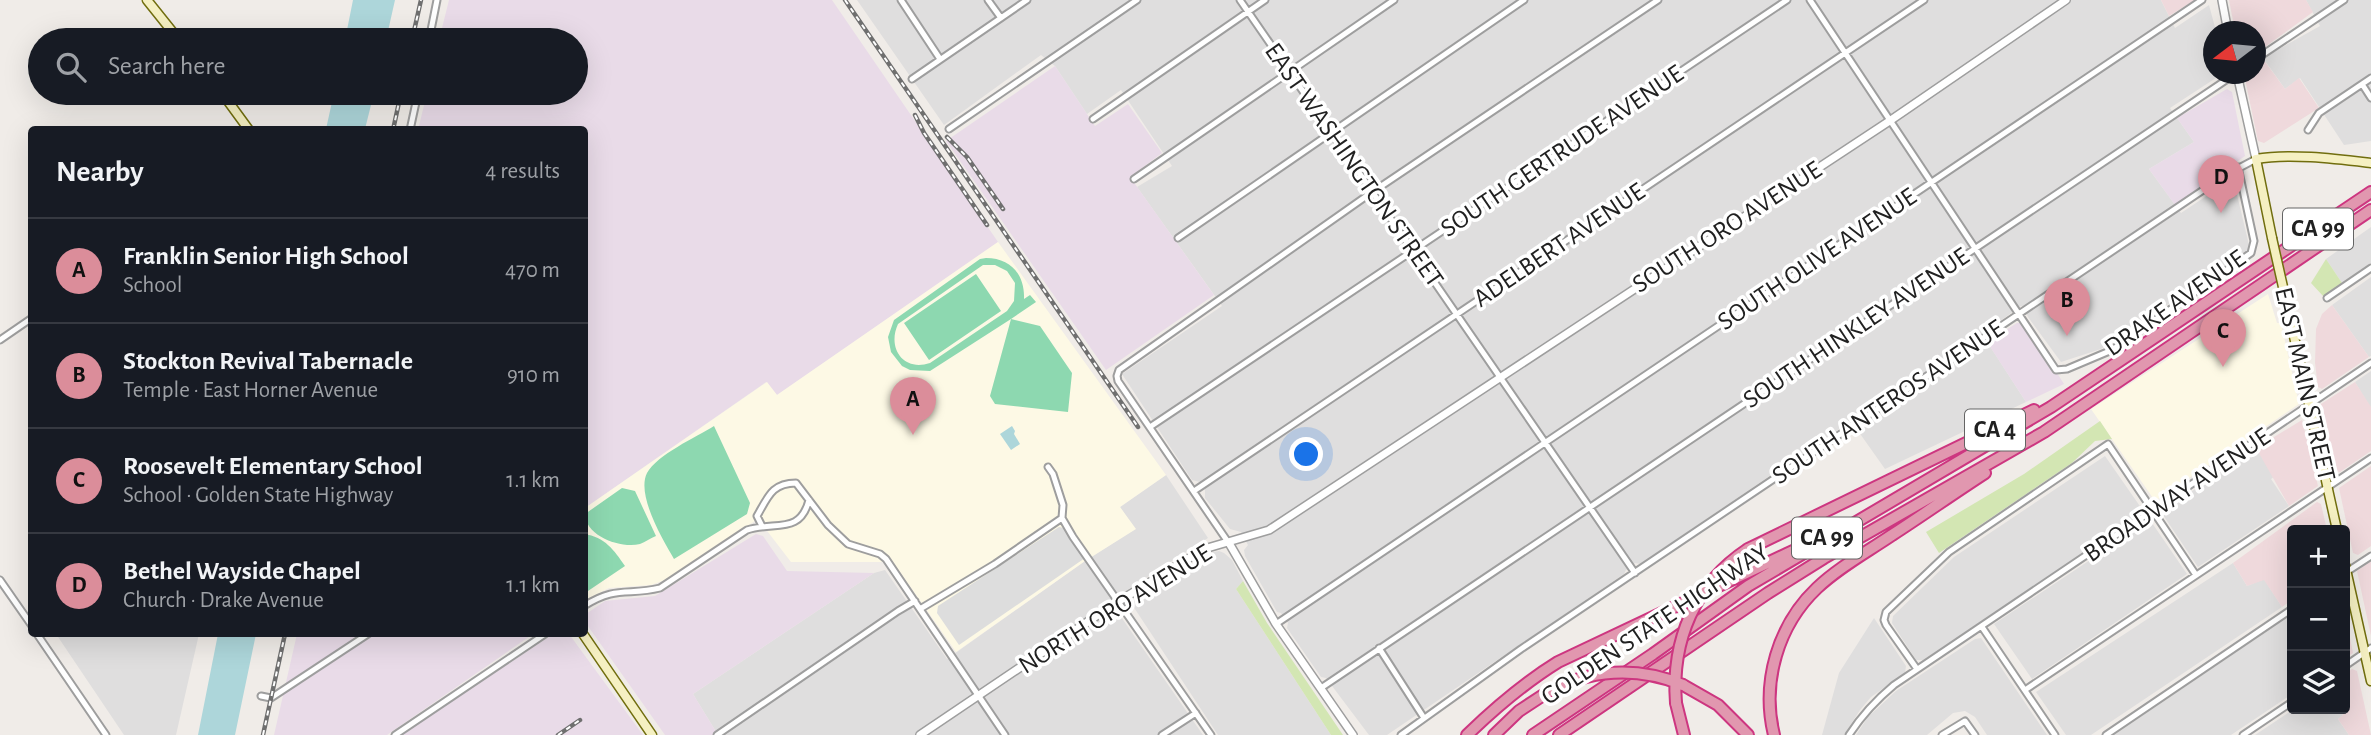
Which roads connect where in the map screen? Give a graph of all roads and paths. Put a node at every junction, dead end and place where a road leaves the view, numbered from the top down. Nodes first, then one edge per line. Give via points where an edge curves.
1 (148, 0) edge
2 (438, 0) edge
3 (901, 0) edge
4 (988, 0) edge
5 (1027, 0) edge
6 (1137, 0) edge
7 (1240, 0) edge
8 (1265, 0) edge
9 (1394, 0) edge
10 (1524, 0) edge
11 (1658, 0) edge
12 (1787, 0) edge
13 (1810, 0) edge
14 (1924, 0) edge
15 (2066, 0) edge
16 (2202, 0) edge
17 (2222, 0) edge
18 (2344, 0) edge
19 (1248, 12) junction
20 (1000, 18) junction
21 (2226, 21) edge
22 (170, 28) edge
23 (432, 28) edge
24 (2266, 52) edge
25 (1845, 53) junction
26 (940, 59) junction
27 (1290, 72) junction
28 (2371, 78) edge
29 (912, 79) dead end
30 (2221, 84) edge
31 (2238, 84) edge
32 (2362, 84) junction
33 (2371, 98) edge
34 (231, 105) edge
35 (415, 105) edge
36 (1093, 119) dead end
37 (1891, 120) junction
38 (246, 126) edge
39 (411, 126) edge
40 (948, 129) dead end
41 (2308, 130) dead end
42 (1331, 132) junction
43 (2256, 159) junction
44 (2370, 163) edge
45 (2238, 167) junction
46 (1134, 179) dead end
47 (1932, 182) junction
48 (1373, 192) junction
49 (2371, 192) edge
50 (2371, 210) edge
51 (1178, 238) dead end
52 (1976, 247) junction
53 (1413, 251) junction
54 (2371, 268) edge
55 (2327, 298) dead end
56 (2020, 313) junction
57 (1457, 314) junction
58 (28, 321) edge
59 (0, 340) edge
60 (2131, 356) junction
61 (2371, 363) edge
62 (1500, 376) junction
63 (2311, 404) junction
64 (1150, 427) junction
65 (2044, 432) junction
66 (1545, 442) junction
67 (1387, 452) joint
68 (2371, 458) edge
69 (1048, 467) dead end
70 (2328, 486) junction
71 (1194, 491) junction
72 (809, 500) junction
73 (1590, 508) junction
74 (2152, 512) junction
75 (757, 516) junction
76 (1062, 518) junction
77 (2336, 525) edge
78 (762, 526) junction
79 (747, 530) junction
80 (1229, 543) junction
81 (1813, 547) junction
82 (2371, 556) edge
83 (2350, 567) edge
84 (1635, 573) junction
85 (2196, 575) junction
86 (0, 580) edge
87 (2350, 588) edge
88 (915, 601) junction
89 (1119, 601) junction
90 (588, 604) edge
91 (920, 609) junction
92 (2287, 611) edge
93 (28, 620) edge
94 (1276, 624) junction
95 (1982, 627) junction
96 (39, 637) edge
97 (363, 637) edge
98 (540, 637) edge
99 (585, 637) edge
100 (1379, 648) junction
101 (2368, 651) edge
102 (2350, 663) edge
103 (1917, 670) junction
104 (2371, 681) edge
105 (1321, 688) junction
106 (2025, 690) junction
107 (978, 695) junction
108 (261, 696) dead end
109 (2287, 705) edge
110 (1196, 713) junction
111 (1424, 718) junction
112 (106, 735) edge
113 (395, 735) edge
114 (652, 735) edge
115 (717, 735) edge
116 (920, 735) edge
117 (1006, 735) edge
118 (1162, 735) edge
119 (1211, 735) edge
120 (1353, 735) edge
121 (1401, 735) edge
122 (1467, 735) edge
123 (1494, 735) edge
124 (1533, 735) edge
125 (1559, 735) edge
126 (1684, 735) edge
127 (1748, 735) edge
128 (1774, 735) edge
129 (1849, 735) edge
130 (1942, 735) edge
131 (1975, 735) edge
132 (2055, 735) edge
133 (2106, 735) edge
134 (2243, 735) edge

1 - 22 main road
2 - 23 street
3 - 26 street
4 - 20 street
5 - 20 street
6 - 40 street
7 - 19 street, EAST WASHINGTON STREET
8 - 19 street
9 - 27 street
10 - 42 street
11 - 48 street
12 - 53 street, SOUTH GERTRUDE AVENUE
13 - 25 street
14 - 25 street, ADELBERT AVENUE
15 - 37 street, SOUTH ORO AVENUE
16 - 47 street, SOUTH OLIVE AVENUE
17 - 21 street
18 - 24 street
19 - 27 street, EAST WASHINGTON STREET
19 - 36 street
20 - 26 street
25 - 37 street
25 - 57 street, ADELBERT AVENUE
26 - 29 street
27 - 42 street, EAST WASHINGTON STREET
27 - 46 street
28 - 32 street
30 - 52 street, SOUTH HINKLEY AVENUE
31 - 43 street, EAST MAIN STREET
32 - 33 street
32 - 41 street via 2319,113
34 - 38 main road
35 - 39 street
37 - 47 street
37 - 62 street, SOUTH ORO AVENUE
42 - 48 street, EAST WASHINGTON STREET
42 - 51 street
43 - 44 main road
43 - 45 street, SOUTH ANTEROS AVENUE
43 - 63 main road, EAST MAIN STREET, bridge
45 - 56 street, SOUTH ANTEROS AVENUE
45 - 56 street, DRAKE AVENUE via 2253,249 2112,350 2056,370
47 - 52 street
47 - 66 street, SOUTH OLIVE AVENUE
48 - 53 street, EAST WASHINGTON STREET
48 - 64 street via 1121,367 1118,381
49 - 60 highway, GOLDEN STATE HIGHWAY / CA 99
50 - 65 highway, GOLDEN STATE HIGHWAY / CA 99
52 - 56 street
52 - 73 street, SOUTH HINKLEY AVENUE
53 - 57 street, EAST WASHINGTON STREET
53 - 64 street, SOUTH GERTRUDE AVENUE
54 - 55 street
56 - 84 street, SOUTH ANTEROS AVENUE
57 - 62 street, EAST WASHINGTON STREET
57 - 71 street, ADELBERT AVENUE
58 - 59 street
60 - 81 highway, GOLDEN STATE HIGHWAY / CA 99
60 - 126 highway, CA 4, bridge via 2008,424 1748,549 1713,579 1687,620 1676,661 1676,703
61 - 63 street, BROADWAY AVENUE
62 - 66 street, EAST WASHINGTON STREET
62 - 67 street, SOUTH ORO AVENUE
63 - 70 main road, EAST MAIN STREET
63 - 74 street, BROADWAY AVENUE
64 - 71 street
65 - 125 highway, GOLDEN STATE HIGHWAY / CA 99 via 1824,558
65 - 128 highway, CA 4 via 1834,574 1806,600 1790,622 1773,663 1769,693
66 - 73 street, EAST WASHINGTON STREET
66 - 94 street, SOUTH OLIVE AVENUE
67 - 80 street, NORTH ORO AVENUE via 1269,530
68 - 70 street
69 - 76 street via 1063,505
70 - 77 main road, EAST MAIN STREET
70 - 85 street
71 - 80 street
72 - 75 street via 796,483 784,484 775,487
72 - 78 street via 799,521
72 - 88 street via 848,544 883,556
73 - 84 street, EAST WASHINGTON STREET
73 - 100 street, SOUTH HINKLEY AVENUE
74 - 85 street
74 - 95 street, BROADWAY AVENUE
74 - 103 street via 2108,444 1949,552 1886,612 1886,625
75 - 78 street
75 - 79 street
76 - 89 street
76 - 91 street
78 - 79 street
79 - 90 street via 660,588 607,594
80 - 89 street, NORTH ORO AVENUE via 1204,549
80 - 94 street
81 - 122 highway via 1805,545 1558,662
81 - 124 highway, GOLDEN STATE HIGHWAY / CA 99 via 1748,586
82 - 83 street
84 - 111 street, SOUTH ANTEROS AVENUE
85 - 106 street
86 - 93 street
87 - 101 main road
88 - 91 street
88 - 115 street
89 - 107 street, NORTH ORO AVENUE
89 - 110 street
91 - 107 street
92 - 133 street
94 - 105 street
95 - 103 street, BROADWAY AVENUE
95 - 106 street
96 - 112 street
97 - 108 street via 271,698
98 - 113 street
99 - 114 main road
100 - 105 street, SOUTH HINKLEY AVENUE
100 - 111 street
101 - 102 street
101 - 104 main road
103 - 129 street, BROADWAY AVENUE via 1877,699
105 - 120 street
106 - 132 street
107 - 116 street, NORTH ORO AVENUE
107 - 117 street
109 - 134 street
110 - 118 street
110 - 119 street
111 - 121 street, SOUTH ANTEROS AVENUE
123 - 127 highway, bridge via 1551,690 1583,677 1617,672 1651,675 1684,685 1718,705
130 - 131 street via 1965,721

